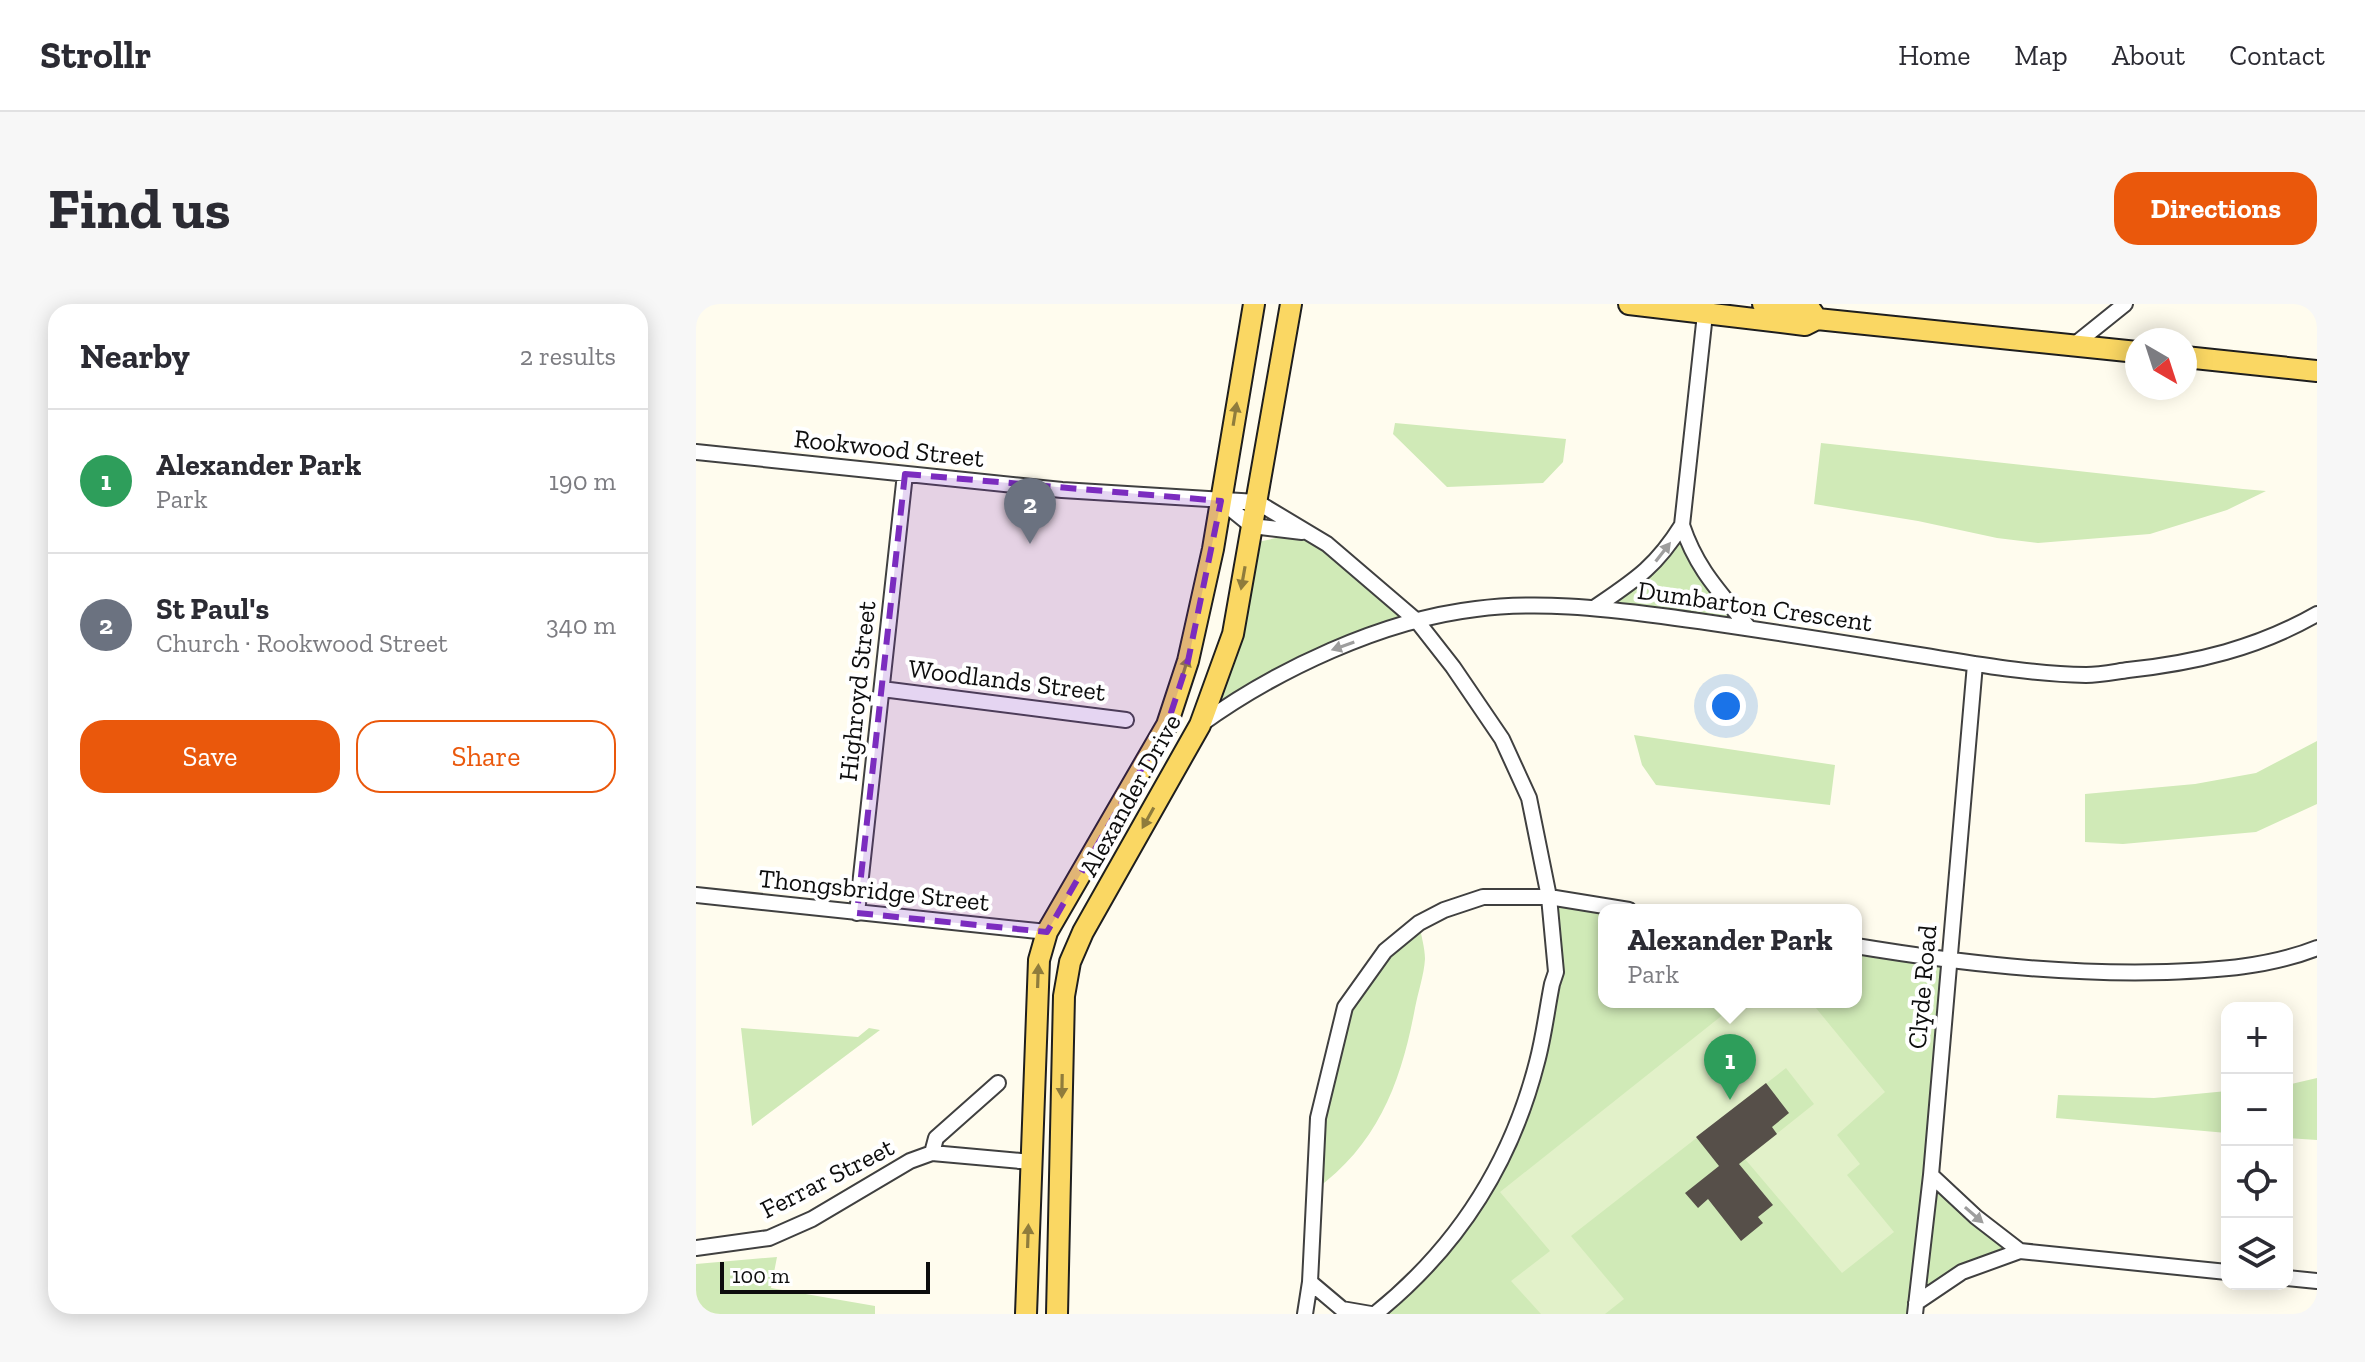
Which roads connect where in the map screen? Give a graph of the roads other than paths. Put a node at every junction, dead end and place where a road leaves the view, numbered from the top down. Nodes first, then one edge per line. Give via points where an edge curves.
1 (1254, 304) edge
2 (1291, 304) edge
3 (1629, 304) edge
4 (1763, 304) edge
5 (2125, 304) edge
6 (1705, 314) junction
7 (1817, 319) junction
8 (2074, 345) junction
9 (2125, 351) edge
10 (2197, 358) edge
11 (2317, 371) edge
12 (696, 452) edge
13 (905, 474) junction
14 (1221, 501) junction
15 (1257, 502) junction
16 (1682, 525) junction
17 (1252, 526) junction
18 (1303, 532) junction
19 (1594, 608) junction
20 (2317, 614) edge
21 (1417, 621) junction
22 (1749, 628) junction
23 (1975, 664) junction
24 (882, 689) junction
25 (1126, 720) dead end
26 (1200, 725) junction
27 (696, 895) edge
28 (1549, 897) junction
29 (1598, 905) edge
30 (857, 913) junction
31 (1047, 932) junction
32 (1862, 947) edge
33 (2317, 948) edge
34 (1947, 961) junction
35 (998, 1083) dead end
36 (932, 1153) junction
37 (1031, 1162) junction
38 (1931, 1175) junction
39 (696, 1248) edge
40 (2020, 1251) junction
41 (2221, 1271) edge
42 (2293, 1279) edge
43 (2317, 1281) edge
44 (1310, 1282) junction
45 (1915, 1308) edge
46 (1026, 1314) edge
47 (1057, 1314) edge
48 (1305, 1314) edge
49 (1373, 1314) edge

14 -> 1 main road, Alexander Drive
2 - 15 main road, Alexander Drive
3 - 6 main road
4 - 7 main road via 1810,309
5 - 8 street
6 - 7 main road via 1805,325
6 - 16 street
7 - 8 main road
8 - 9 main road
10 - 11 main road
12 - 13 street, Rookwood Street
13 - 14 street, Rookwood Street
13 - 24 street, Highroyd Street
14 - 15 street, Rookwood Street
14 - 17 street
31 -> 14 main road, Alexander Drive via 1167,725 1188,661
15 - 17 main road, Alexander Drive
15 - 18 street
19 -> 16 street via 1650,569
16 - 22 street via 1701,570
17 - 18 street
17 -> 26 main road, Alexander Drive via 1233,634
18 - 21 street via 1327,544
19 - 21 street, Dumbarton Crescent via 1490,608
19 - 22 street, Dumbarton Crescent
20 - 23 street, Dumbarton Crescent via 2243,648 2171,665 2087,675
21 -> 26 street, Dumbarton Crescent via 1330,650 1235,699
21 - 28 street via 1502,739 1529,798
22 - 23 street, Dumbarton Crescent
23 - 34 street, Clyde Road
24 - 25 street, Woodlands Street
24 - 30 street, Highroyd Street
26 -> 47 main road, Alexander Drive via 1070,962 1064,996
27 - 30 street, Thongsbridge Street
28 - 29 street
28 - 44 street via 1483,897 1419,923 1385,951 1345,1007 1318,1118
28 - 49 street via 1556,972 1537,1062 1512,1137 1486,1191 1446,1247 1401,1294
30 - 31 street, Thongsbridge Street
37 -> 31 main road, Alexander Drive via 1039,960
32 - 34 street
33 - 34 street via 2287,960 2180,972 2111,974
34 - 38 street, Clyde Road
35 - 36 street, Ferrar Street via 936,1138
36 - 37 street, Ferrar Street
36 - 39 street, Ferrar Street via 769,1238
46 -> 37 main road, Alexander Drive
38 -> 40 street
38 - 45 street, Clyde Road
40 - 41 street
40 - 45 street via 1962,1272
42 - 43 street
44 - 48 street
44 - 49 street via 1342,1309

